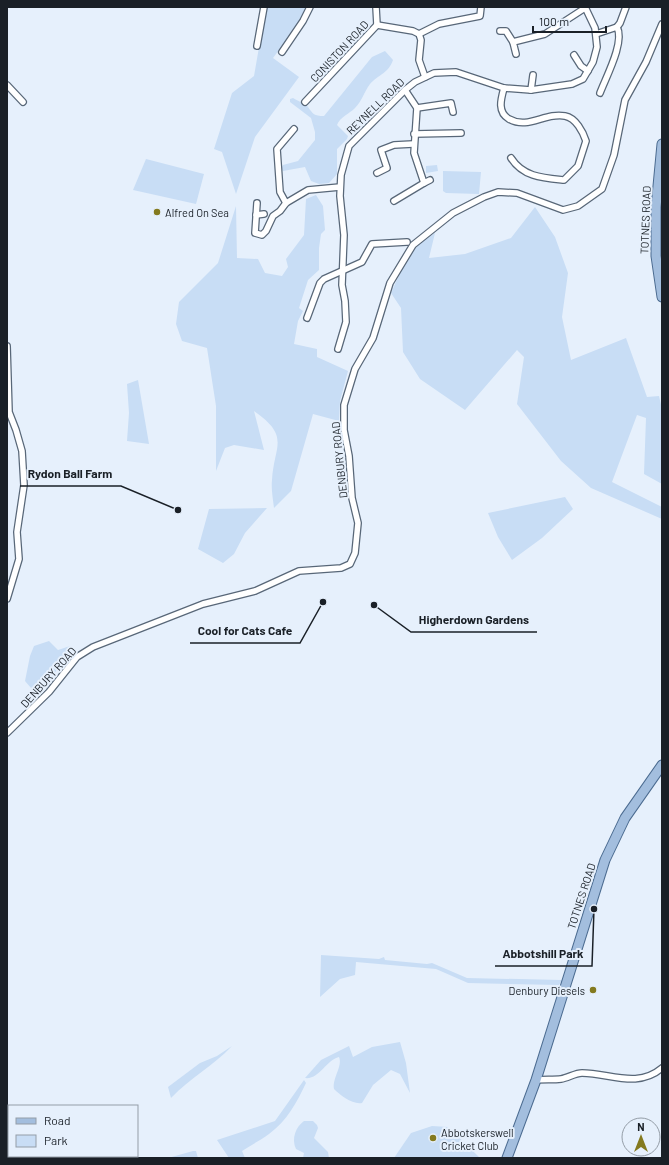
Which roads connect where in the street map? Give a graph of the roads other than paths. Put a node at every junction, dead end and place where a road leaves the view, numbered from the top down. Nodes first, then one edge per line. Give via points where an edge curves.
1 (264, 7) edge
2 (310, 7) edge
3 (376, 7) edge
4 (481, 7) edge
5 (585, 7) edge
6 (626, 7) edge
7 (662, 24) edge
8 (377, 25) junction
9 (616, 27) junction
10 (500, 31) dead end
11 (419, 34) junction
12 (596, 34) junction
13 (513, 42) junction
14 (257, 46) dead end
15 (282, 52) dead end
16 (516, 54) dead end
17 (574, 55) dead end
18 (588, 71) junction
19 (532, 75) dead end
20 (425, 77) junction
21 (7, 85) edge
22 (596, 85) dead end
23 (504, 88) junction
24 (405, 90) junction
25 (531, 90) junction
26 (23, 102) dead end
27 (305, 102) dead end
28 (417, 108) junction
29 (453, 112) dead end
30 (294, 129) dead end
31 (462, 133) dead end
32 (414, 134) junction
33 (413, 144) junction
34 (662, 144) edge
35 (511, 158) dead end
36 (378, 173) dead end
37 (430, 180) dead end
38 (424, 183) junction
39 (340, 187) junction
40 (394, 201) dead end
41 (257, 203) dead end
42 (286, 203) junction
43 (264, 214) dead end
44 (256, 215) junction
45 (407, 242) dead end
46 (342, 270) junction
47 (662, 297) edge
48 (307, 318) dead end
49 (7, 346) edge
50 (338, 349) dead end
51 (7, 599) edge
52 (7, 733) edge
53 (662, 765) edge
54 (662, 1068) edge
55 (536, 1080) junction
56 (507, 1158) edge

1 - 14 street
2 - 15 street
3 - 8 street
4 - 11 street via 480,16 439,24
5 - 12 street, REYNELL ROAD
5 - 13 street via 545,34
6 - 9 street
7 - 52 street, DENBURY ROAD via 646,62 625,100 614,155 602,189 578,206 563,210 517,193 498,192 484,197 463,206 429,230 413,245 393,277 373,338 355,369 344,405 344,430 352,498 358,523 350,564 341,568 299,571 255,591 203,604 93,647 77,657 49,692
8 - 11 street, CONISTON ROAD via 413,30
8 - 27 street, CONISTON ROAD
9 - 12 street
9 - 22 street via 620,36 614,59 601,90
10 - 13 street via 506,30
11 - 20 street via 419,60
12 - 18 street, REYNELL ROAD via 596,54
13 - 16 street
17 - 18 street
18 - 25 street, REYNELL ROAD via 583,79 572,84
19 - 25 street
20 - 23 street, REYNELL ROAD via 443,72 456,72
20 - 24 street, REYNELL ROAD
21 - 26 street
23 - 25 street, REYNELL ROAD
23 - 35 street via 501,108 506,117 524,124 567,116 579,126 586,141 578,166 564,180 525,173
24 - 28 street
24 - 39 street, REYNELL ROAD via 349,146
28 - 29 street via 451,103
28 - 32 street
30 - 42 street via 277,149 280,192
31 - 32 street
32 - 33 street
33 - 36 street via 394,145 381,150 387,168
33 - 38 street
34 - 47 main road, TOTNES ROAD via 656,207 656,256
37 - 38 street
38 - 40 street
39 - 42 street via 308,190
39 - 46 street via 344,235
41 - 44 street
42 - 44 street via 273,216 262,235 256,233
43 - 44 street
45 - 46 street via 372,244 362,262
46 - 48 street via 320,283
46 - 50 street via 346,322
49 - 51 street via 9,412 22,451 24,485 17,532 19,559
53 - 55 main road, TOTNES ROAD via 626,818 605,860
54 - 55 street via 653,1076 636,1079 581,1073 561,1079
55 - 56 main road, TOTNES ROAD

